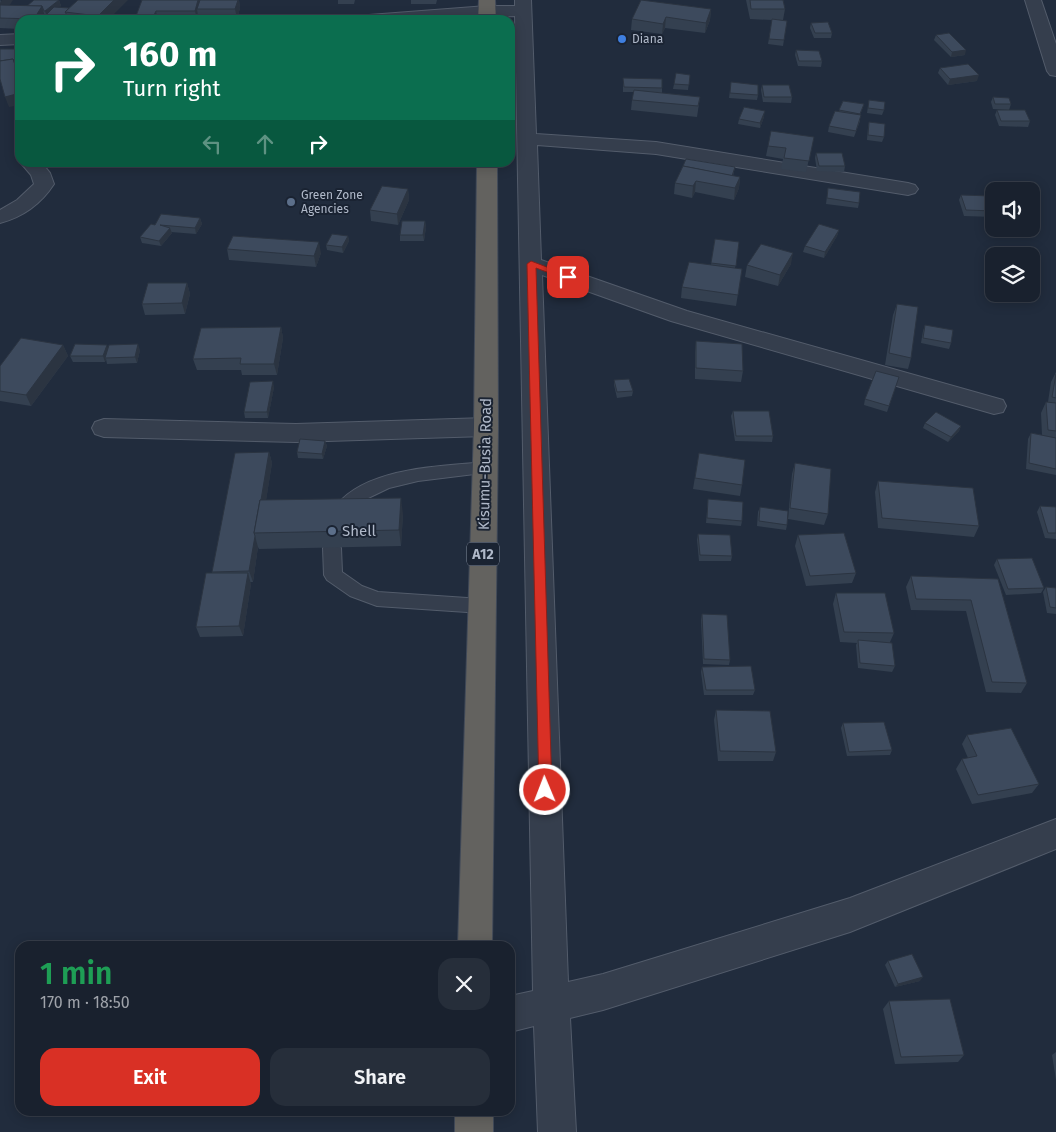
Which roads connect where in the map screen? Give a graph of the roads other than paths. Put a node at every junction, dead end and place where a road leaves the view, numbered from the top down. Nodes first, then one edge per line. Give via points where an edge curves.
1 (1033, 0) edge
2 (523, 6) edge
3 (487, 10) edge
4 (428, 15) edge
5 (15, 39) edge
6 (0, 40) edge
7 (1056, 71) edge
8 (527, 139) junction
9 (35, 167) edge
10 (487, 167) edge
11 (908, 189) dead end
12 (0, 217) edge
13 (531, 264) junction
14 (994, 406) dead end
15 (486, 427) junction
16 (104, 428) dead end
17 (485, 468) junction
18 (338, 515) edge
19 (332, 548) edge
20 (482, 606) junction
21 (1056, 834) edge
22 (475, 941) edge
23 (551, 1005) junction
24 (515, 1013) edge
25 (474, 1116) edge
26 (474, 1132) edge
27 (557, 1132) edge

1 - 7 street
2 - 3 street
2 - 8 street
3 - 4 street
5 - 6 street
8 - 11 street via 656,148
8 - 13 street
9 - 12 street via 44,184 34,199
10 - 15 highway, Kisumu-Busia Road / A12
13 - 14 street via 680,316
13 - 23 street
15 - 16 street via 296,433
15 - 17 highway, Kisumu-Busia Road / A12
17 - 18 lane via 406,477 374,487 357,495
17 - 20 highway, Kisumu-Busia Road / A12
19 - 20 lane via 333,575 363,594 406,602
20 - 22 highway, Kisumu-Busia Road / A12
21 - 23 street via 850,915 603,992
23 - 24 street
23 - 27 street
25 - 26 highway

